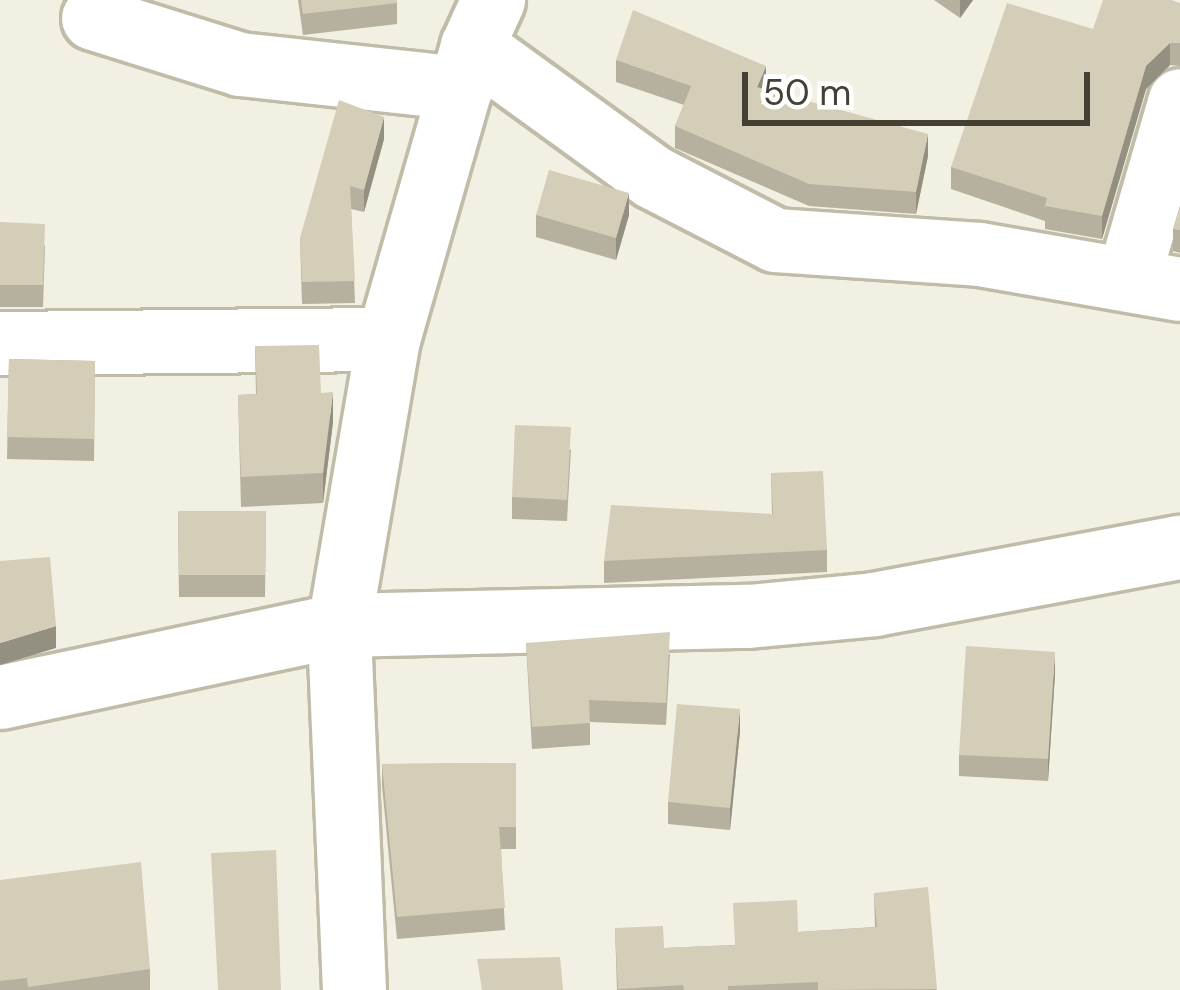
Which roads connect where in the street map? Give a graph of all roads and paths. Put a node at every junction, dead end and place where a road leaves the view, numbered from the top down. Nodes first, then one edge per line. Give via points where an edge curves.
1 (93, 18) dead end
2 (476, 45) edge
3 (1180, 100) edge
4 (1155, 282) edge
5 (388, 339) junction
6 (0, 343) edge
7 (1180, 547) edge
8 (339, 625) junction
9 (0, 697) edge
10 (354, 990) edge

1 - 2 street via 240,64
2 - 4 street via 653,177 775,240 980,254
2 - 5 street
3 - 4 street
5 - 6 street
5 - 8 street
7 - 8 street via 874,604 748,616
8 - 9 street
8 - 10 street

